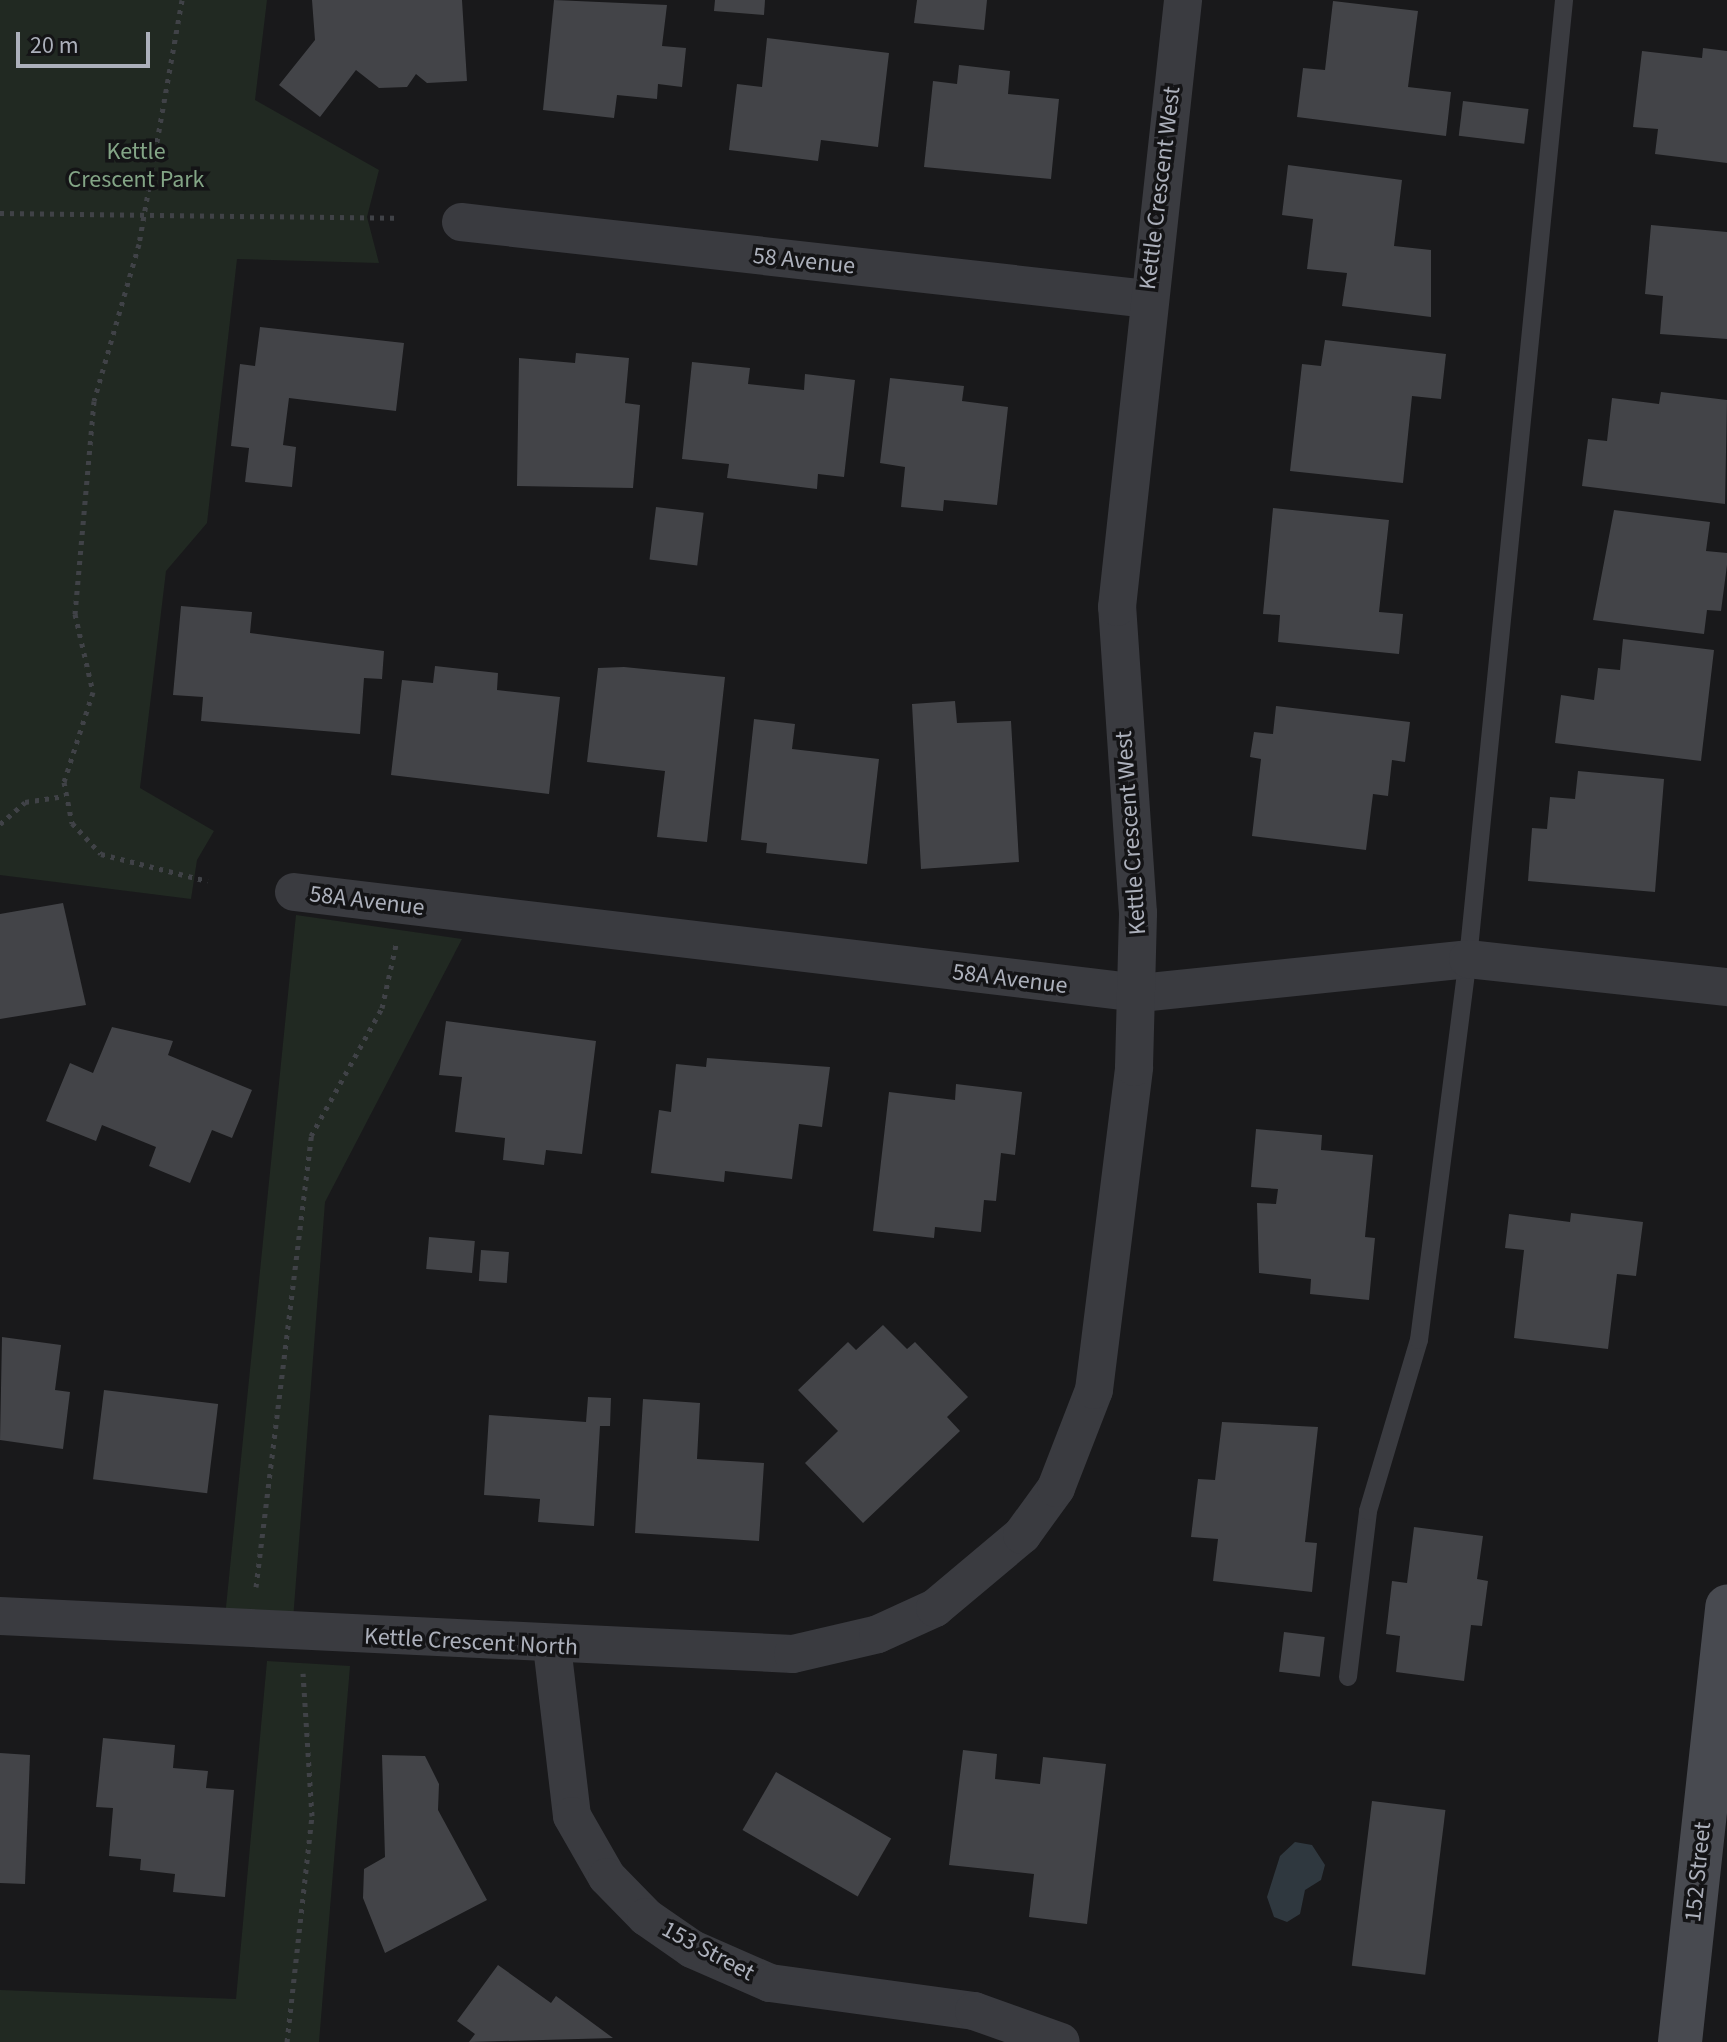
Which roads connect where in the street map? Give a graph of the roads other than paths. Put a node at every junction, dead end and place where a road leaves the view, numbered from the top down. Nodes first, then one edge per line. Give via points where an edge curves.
1 (1183, 0) edge
2 (1564, 0) edge
3 (461, 222) dead end
4 (1147, 299) junction
5 (294, 892) dead end
6 (1468, 959) junction
7 (1727, 987) edge
8 (1140, 993) junction
9 (1727, 1607) edge
10 (935, 1608) joint
11 (0, 1616) edge
12 (552, 1646) junction
13 (1348, 1677) dead end
14 (1061, 2042) edge
15 (1680, 2042) edge

1 - 4 street, Kettle Crescent West
2 - 6 lane
3 - 4 street, 58 Avenue
4 - 8 street, Kettle Crescent West via 1115,652 1136,846
5 - 8 street, 58A Avenue
6 - 7 street, 58A Avenue
6 - 8 street, 58A Avenue via 1363,964 1230,988
6 - 13 lane via 1419,1340 1368,1511
8 - 10 street, Kettle Crescent West via 1094,1390 1056,1488 1022,1535
9 - 15 main road, 152 Street
10 - 12 street, Kettle Crescent North via 878,1634 793,1654
11 - 12 street, Kettle Crescent North
12 - 14 street, 153 Street via 572,1816 607,1877 646,1917 692,1949 770,1983 974,2011

